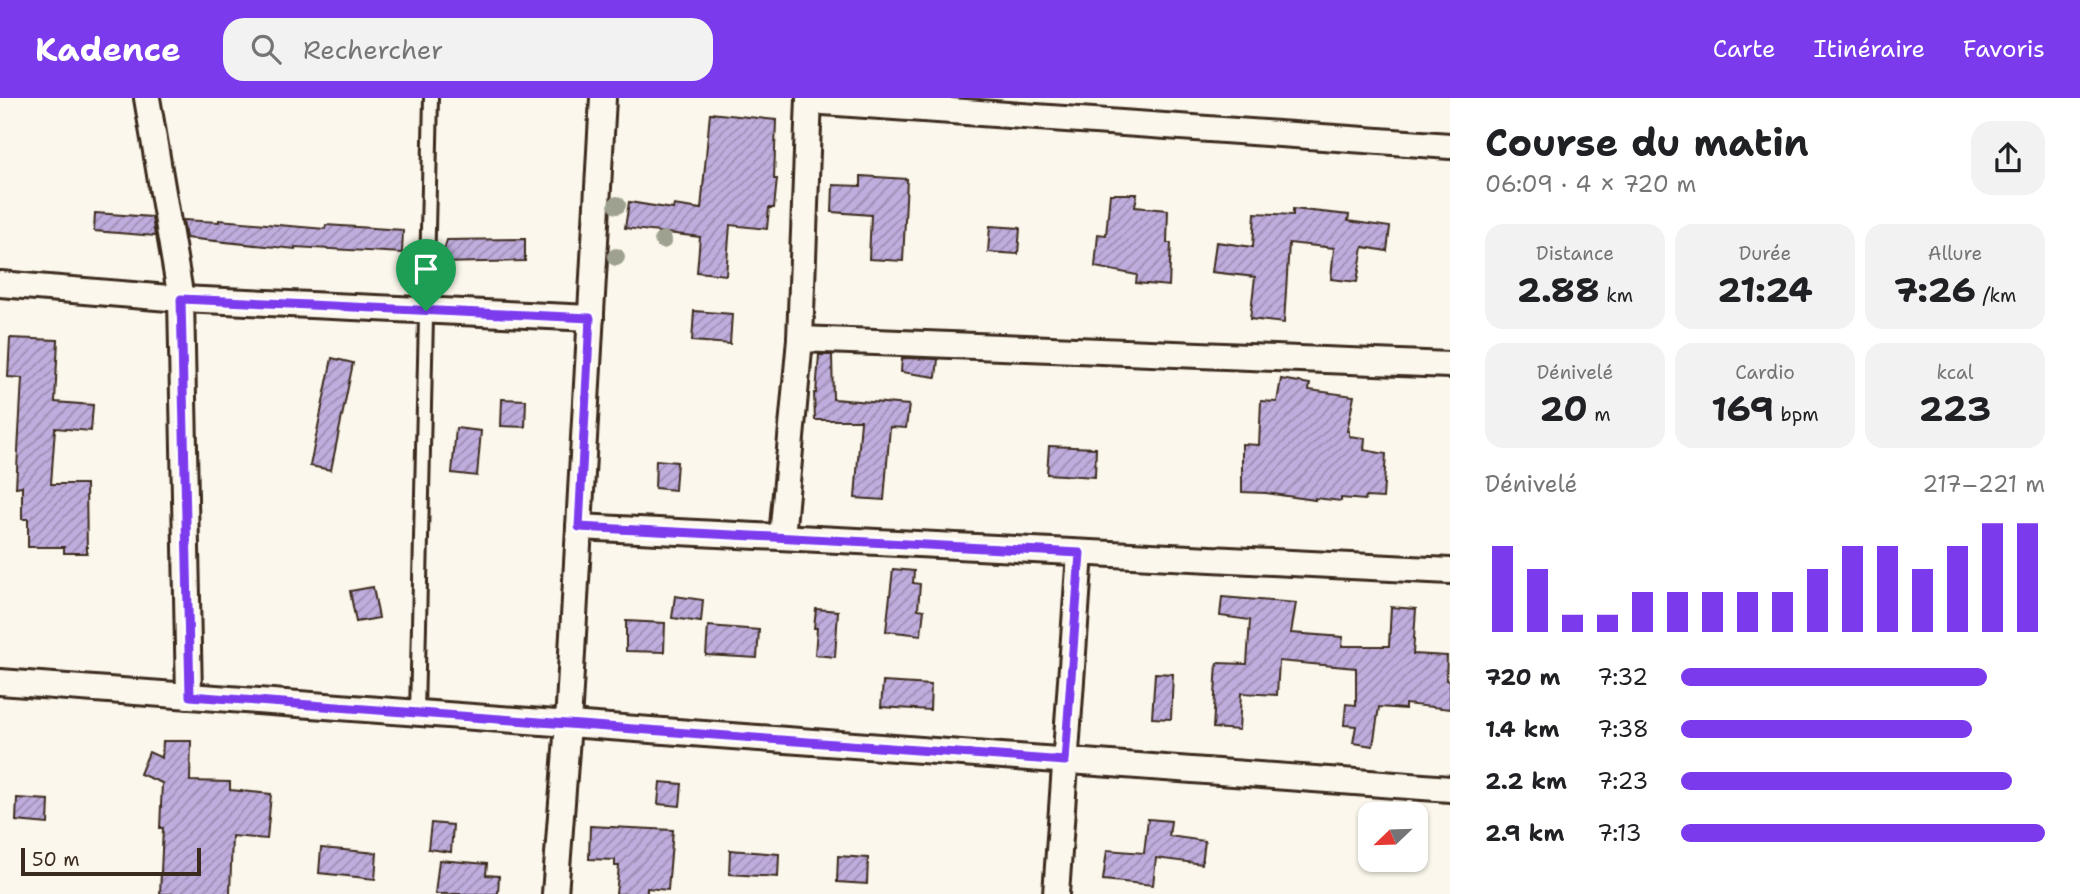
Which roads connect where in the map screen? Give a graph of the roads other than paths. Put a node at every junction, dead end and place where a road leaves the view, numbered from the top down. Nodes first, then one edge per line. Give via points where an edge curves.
1 (147, 98) edge
2 (431, 98) edge
3 (603, 98) edge
4 (809, 100) edge
5 (1450, 146) edge
6 (0, 284) edge
7 (181, 299) junction
8 (426, 311) junction
9 (590, 318) junction
10 (800, 339) junction
11 (1450, 365) edge
12 (579, 527) junction
13 (782, 537) junction
14 (1080, 553) junction
15 (1450, 571) edge
16 (0, 682) edge
17 (190, 696) junction
18 (417, 713) junction
19 (568, 724) junction
20 (1065, 761) junction
21 (1450, 789) edge
22 (555, 894) edge
23 (1056, 894) edge

1 - 7 street
2 - 8 lane
3 - 9 street
4 - 5 street
4 - 10 street
6 - 7 street
7 - 8 street
7 - 17 street
8 - 9 street
8 - 18 lane
9 - 12 street
10 - 11 street
10 - 13 street
12 - 13 street
12 - 19 street
13 - 14 street
14 - 15 street
14 - 20 street
16 - 17 street
17 - 18 street
18 - 19 street
19 - 20 street
19 - 22 street
20 - 21 street
20 - 23 street

